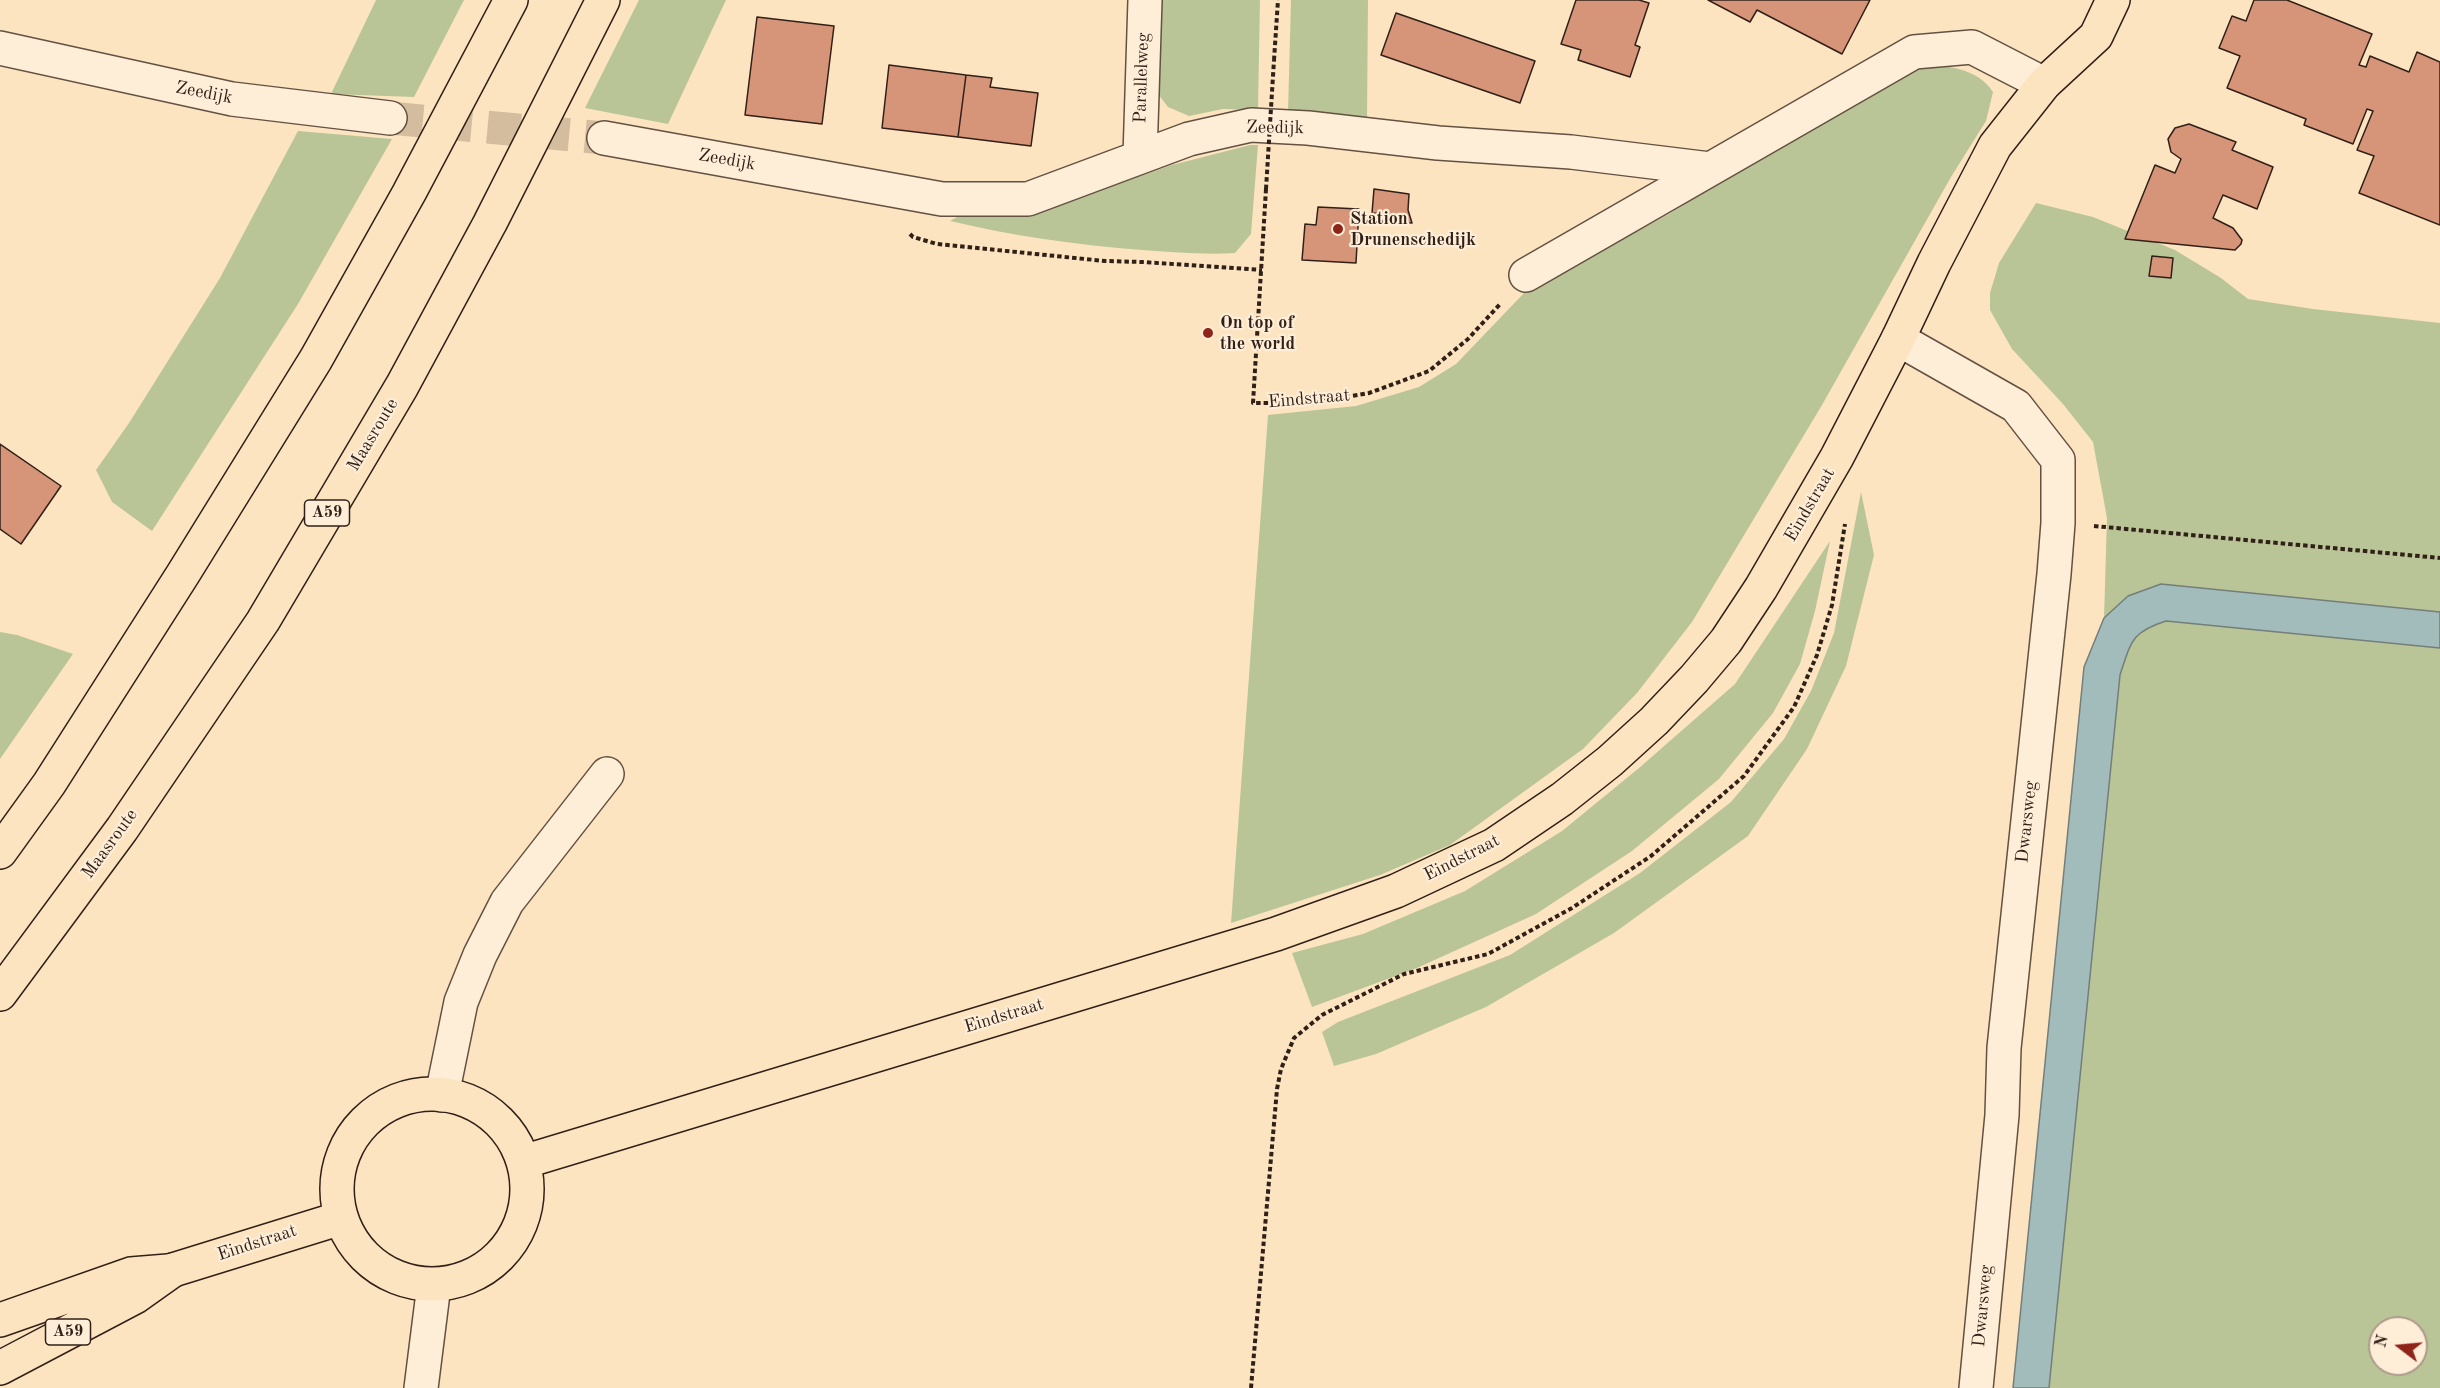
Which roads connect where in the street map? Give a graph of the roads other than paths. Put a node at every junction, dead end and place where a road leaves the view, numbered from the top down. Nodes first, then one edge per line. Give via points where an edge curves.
1 (511, 0) edge
2 (603, 0) edge
3 (1145, 0) edge
4 (2113, 0) edge
5 (7, 52) edge
6 (2044, 84) junction
7 (390, 118) tunnel mouth
8 (604, 138) tunnel mouth
9 (1140, 156) junction
10 (1710, 169) junction
11 (1526, 275) road end
12 (1898, 339) junction
13 (607, 774) dead end
14 (0, 852) edge
15 (0, 994) edge
16 (442, 1095) junction
17 (523, 1162) junction
18 (341, 1218) junction
19 (173, 1270) junction
20 (434, 1285) junction
21 (0, 1320) edge
22 (0, 1368) edge
23 (421, 1388) edge
24 (1976, 1388) edge

1 - 14 main road via 316,358 183,574 55,774
2 - 15 main road, Maasroute / A59 via 402,386 262,621 122,829
3 - 9 street, Parallelweg
4 - 6 main road, Eindstraat via 2096,36
5 - 7 street, Zeedijk via 232,99
6 - 10 street via 1972,47 1914,52
6 - 12 main road, Eindstraat via 1995,146
8 - 9 street, Zeedijk via 942,199 1028,199
9 - 10 street, Zeedijk via 1251,124 1570,152
10 - 11 street
12 - 17 main road, Eindstraat via 1832,467 1726,641 1654,721 1610,761 1563,799 1494,845 1396,891 1276,934
12 - 24 street, Dwarsweg via 2016,406 2058,460 2058,523 2004,1048 2002,1114
13 - 16 street via 501,912 461,1002
16 - 17 main road via 485,1109 509,1132
16 - 18 main road via 421,1094 389,1104 363,1124 344,1152 337,1184
17 - 20 main road via 527,1197 518,1231 497,1259 468,1278
18 - 19 main road, Eindstraat
18 - 20 main road via 354,1245 376,1267 403,1280
19 - 21 main road, A59 via 131,1274
19 - 22 main road, A59 via 135,1296
20 - 23 street

